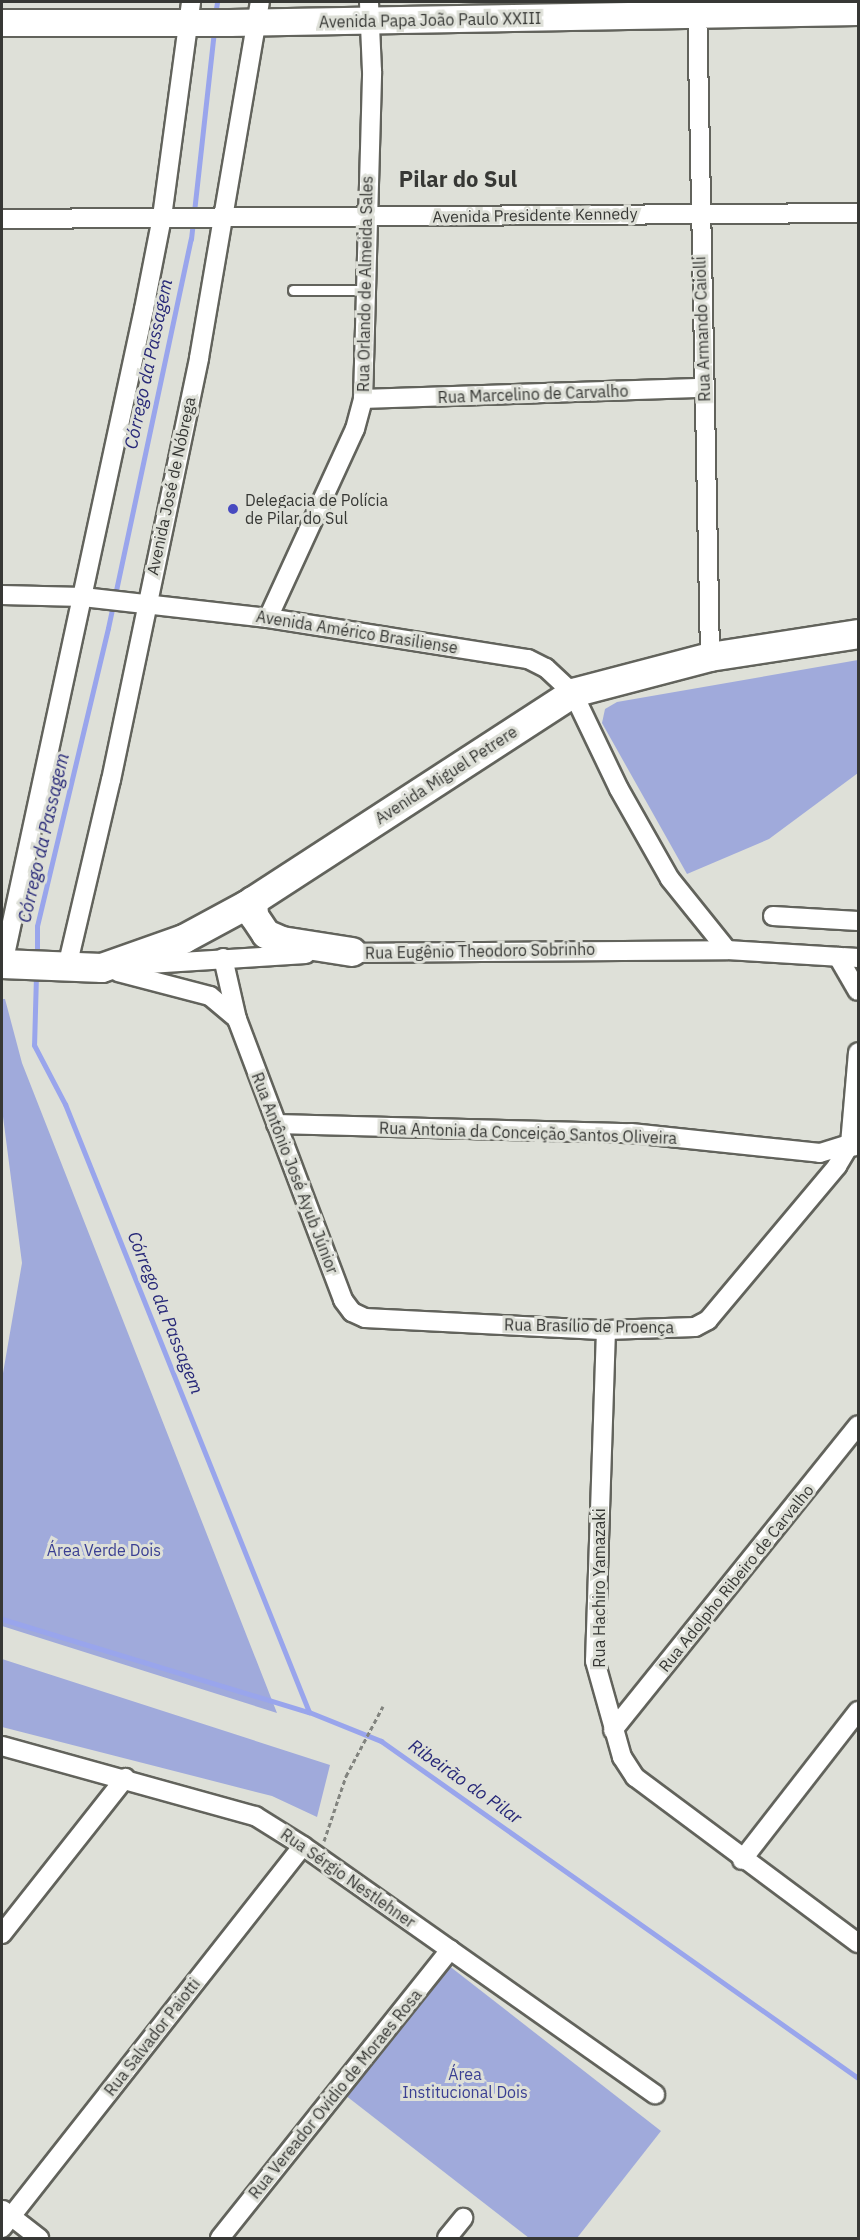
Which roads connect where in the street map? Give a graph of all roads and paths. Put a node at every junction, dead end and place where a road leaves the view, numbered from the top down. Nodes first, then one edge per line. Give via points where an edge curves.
1 (697, 9) edge
2 (259, 12) edge
3 (369, 12) edge
4 (858, 12) edge
5 (194, 15) edge
6 (2, 23) edge
7 (699, 213) junction
8 (858, 213) edge
9 (168, 217) junction
10 (218, 217) junction
11 (365, 217) junction
12 (2, 219) edge
13 (293, 290) dead end
14 (364, 290) junction
15 (703, 388) junction
16 (363, 399) junction
17 (2, 595) edge
18 (90, 598) junction
19 (138, 602) junction
20 (268, 618) junction
21 (858, 634) edge
22 (710, 657) junction
23 (573, 693) junction
24 (253, 901) junction
25 (773, 916) dead end
26 (858, 921) edge
27 (727, 950) junction
28 (352, 952) junction
29 (838, 957) junction
30 (223, 958) junction
31 (858, 958) edge
32 (7, 964) edge
33 (61, 966) junction
34 (102, 968) junction
35 (858, 991) edge
36 (237, 1019) junction
37 (858, 1052) edge
38 (276, 1125) junction
39 (854, 1148) edge
40 (365, 1318) joint
41 (606, 1330) junction
42 (858, 1425) edge
43 (383, 1706) dead end
44 (858, 1711) edge
45 (613, 1730) junction
46 (2, 1746) edge
47 (125, 1779) junction
48 (303, 1846) junction
49 (319, 1857) junction
50 (742, 1860) junction
51 (2, 1934) edge
52 (858, 1943) edge
53 (450, 1950) junction
54 (655, 2094) dead end
55 (5, 2218) edge
56 (464, 2218) dead end
57 (39, 2238) edge
58 (220, 2238) edge
59 (447, 2238) edge

1 - 3 main road, Avenida Papa João Paulo XXIII
1 - 4 main road, Avenida Papa João Paulo XXIII
1 - 7 street, Rua Armando Caiolli
2 - 3 main road, Avenida Papa João Paulo XXIII
2 - 5 main road, Avenida Papa João Paulo XXIII via 231,23
2 - 10 street, Avenida José de Nóbrega
3 - 11 street, Rua Orlando de Almeida Sales via 372,71
5 - 6 main road, Avenida Papa João Paulo XXIII
5 - 9 street
7 - 8 street, Avenida Presidente Kennedy
7 - 11 street, Avenida Presidente Kennedy
7 - 15 street, Rua Armando Caiolli
9 - 10 street, Avenida Presidente Kennedy
9 - 12 street, Avenida Presidente Kennedy
9 - 18 street
10 - 11 street, Avenida Presidente Kennedy
10 - 19 street, Avenida José de Nóbrega via 199,358
11 - 14 street, Rua Orlando de Almeida Sales
13 - 14 lane
14 - 16 street, Rua Orlando de Almeida Sales
15 - 16 street, Rua Marcelino de Carvalho
15 - 22 street, Rua Armando Caiolli
16 - 20 street, Rua Orlando de Almeida Sales via 355,429
17 - 18 street
18 - 19 street, Avenida Américo Brasiliense
18 - 32 street
19 - 20 street, Avenida Américo Brasiliense
19 - 33 street, Avenida José de Nóbrega via 111,780
20 - 23 street, Avenida Américo Brasiliense via 528,659 546,668
21 - 22 main road, Avenida Miguel Petrere
22 - 23 main road, Avenida Miguel Petrere
23 - 24 main road, Avenida Miguel Petrere
23 - 27 street via 619,789 670,879
24 - 28 main road via 254,916 266,934 282,941
24 - 34 main road, Avenida Miguel Petrere via 184,939
25 - 26 street
27 - 28 street, Rua Eugênio Theodoro Sobrinho
27 - 29 street, Rua Eugênio Theodoro Sobrinho
28 - 30 street, Rua Eugênio Theodoro Sobrinho
29 - 31 street, Rua Eugênio Theodoro Sobrinho
29 - 35 street
30 - 34 street, Rua Eugênio Theodoro Sobrinho
30 - 36 street, Rua Antônio José Ayub Júnior
32 - 33 main road, Avenida Miguel Petrere
33 - 34 main road, Avenida Miguel Petrere
34 - 36 street, Rua Antônio José Ayub Júnior via 210,996
36 - 38 street, Rua Antônio José Ayub Júnior
37 - 39 street, Rua Brasílio de Proença
38 - 39 street, Rua Antonia da Conceição Santos Oliveira via 631,1133 820,1153
38 - 40 street, Rua Antônio José Ayub Júnior via 343,1300 352,1312
39 - 41 street, Rua Brasílio de Proença via 708,1320 695,1327
40 - 41 street, Rua Brasílio de Proença
41 - 45 street, Rua Hachiro Yamazaki via 595,1660
42 - 45 street, Rua Adolpho Ribeiro de Carvalho
43 - 49 path via 346,1776
44 - 50 street
45 - 50 street, Rua Hachiro Yamazaki via 622,1757 635,1777
46 - 47 street, Rua Sérgio Nestlehner
47 - 48 street, Rua Sérgio Nestlehner via 236,1809
47 - 51 street
48 - 49 street, Rua Sérgio Nestlehner
48 - 55 street, Rua Salvador Paiotti
49 - 53 street, Rua Sérgio Nestlehner
50 - 52 street, Rua Hachiro Yamazaki
53 - 54 street, Rua Sérgio Nestlehner
53 - 58 street, Rua Vereador Ovídio de Moraes Rosa
55 - 57 street
56 - 59 street

